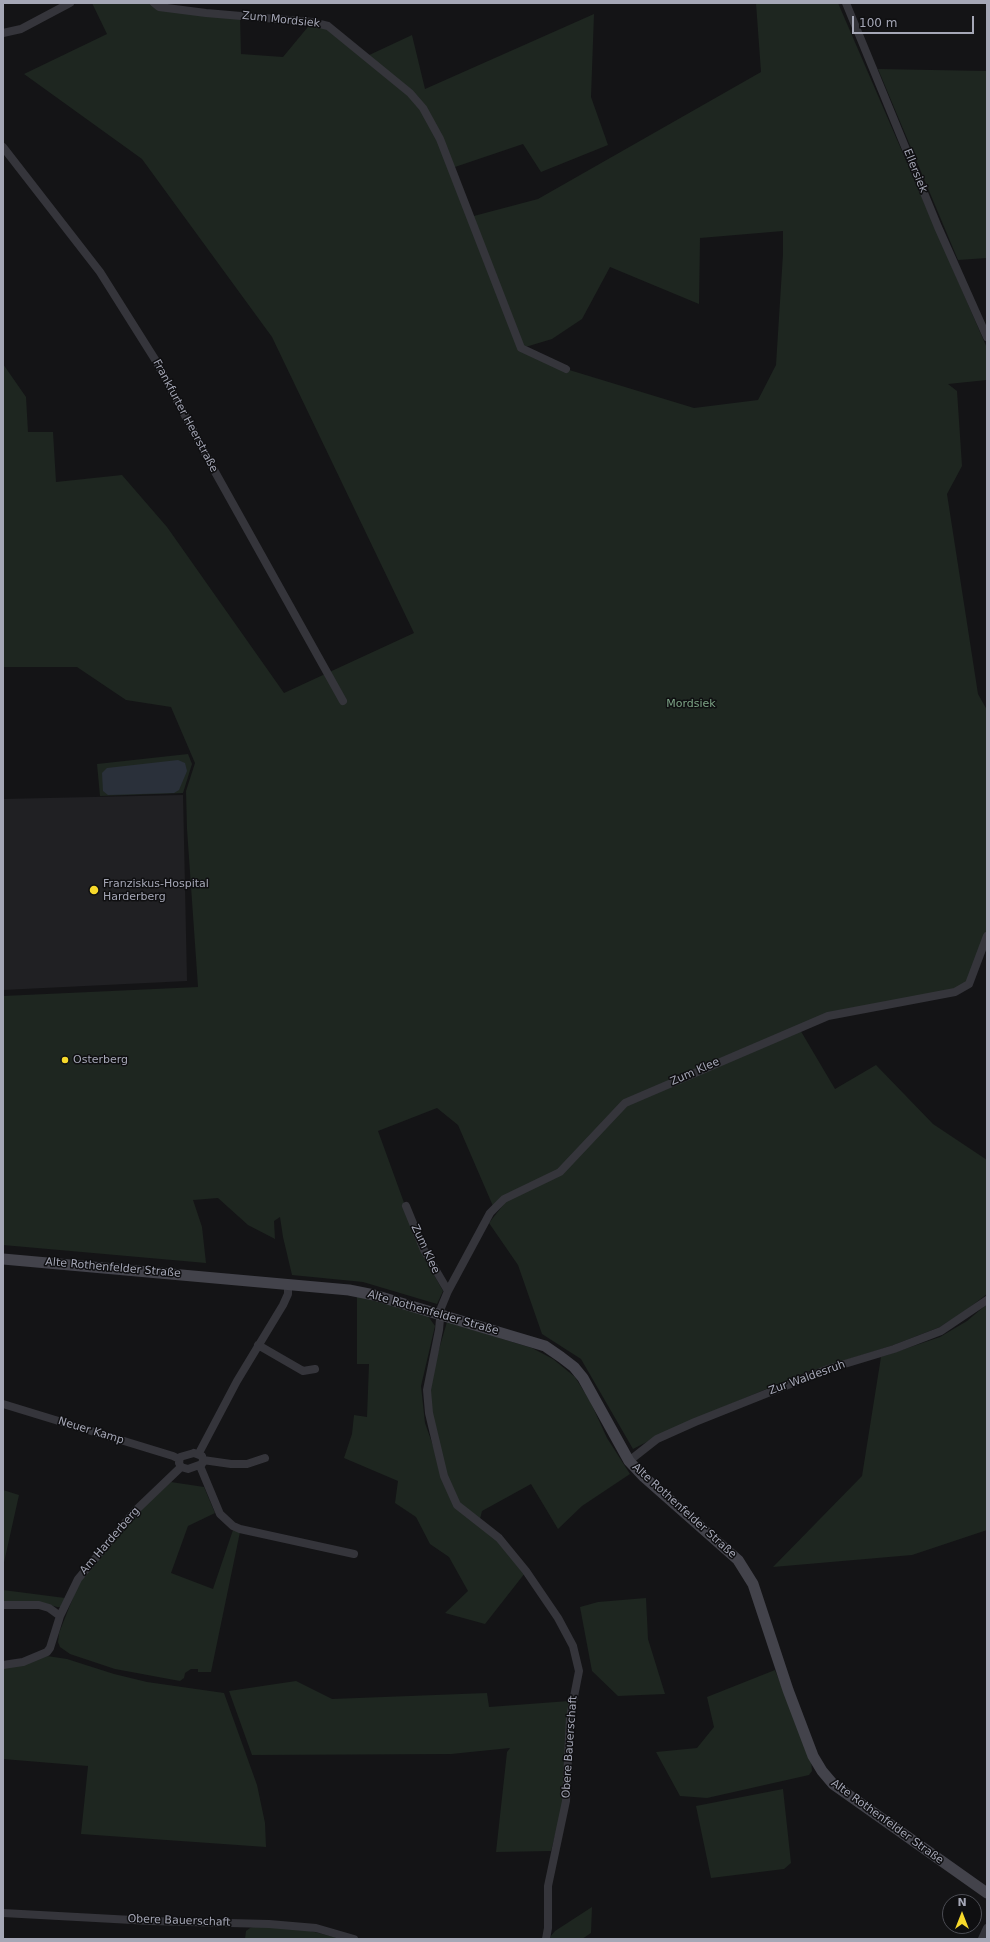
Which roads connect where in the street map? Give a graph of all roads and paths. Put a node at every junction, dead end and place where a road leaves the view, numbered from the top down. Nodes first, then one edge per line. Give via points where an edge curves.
1 (70, 3) edge
2 (154, 3) edge
3 (846, 3) edge
4 (3, 33) edge
5 (3, 147) edge
6 (987, 337) edge
7 (566, 369) dead end
8 (343, 701) dead end
9 (987, 936) edge
10 (406, 1206) dead end
11 (3, 1258) edge
12 (288, 1284) junction
13 (448, 1291) junction
14 (987, 1300) edge
15 (440, 1315) junction
16 (258, 1345) junction
17 (315, 1369) dead end
18 (3, 1404) edge
19 (265, 1458) dead end
20 (201, 1460) junction
21 (629, 1460) junction
22 (180, 1463) junction
23 (354, 1554) dead end
24 (3, 1605) edge
25 (60, 1616) junction
26 (3, 1665) edge
27 (987, 1893) edge
28 (3, 1913) edge
29 (987, 1928) edge
30 (354, 1939) edge
31 (546, 1939) edge
32 (982, 1939) edge

1 - 4 street via 21,29
2 - 7 street, Zum Mordsiek via 159,7 312,22 328,26 410,93 423,108 440,139 521,348
3 - 6 street, Ellersiek via 938,227
5 - 8 street, Frankfurter Heerstraße via 100,272 156,361
9 - 13 street, Zum Klee via 970,984 955,992 828,1016 625,1103 560,1172 504,1199 490,1213
10 - 13 street, Zum Klee via 424,1250
11 - 12 street, Alte Rothenfelder Straße
12 - 15 street, Alte Rothenfelder Straße via 374,1295
12 - 16 street via 288,1294 283,1305
13 - 15 street, Zum Klee
14 - 21 street, Zur Waldesruh via 941,1331 894,1349 828,1369 695,1422 657,1440
15 - 21 street, Alte Rothenfelder Straße via 545,1346 562,1357 583,1378
15 - 31 street, Obere Bauerschaft via 440,1330 427,1390 429,1413 444,1476 457,1505 499,1538 526,1570 573,1646 578,1671 570,1717 566,1807 548,1886
16 - 17 street via 303,1371
16 - 20 street
18 - 22 street, Neuer Kamp
19 - 20 street via 247,1464
20 - 22 street via 188,1469
20 - 22 street via 184,1455
20 - 23 street via 220,1514 233,1526
21 - 27 street, Alte Rothenfelder Straße via 644,1477 738,1560 753,1584 813,1756 833,1784
22 - 25 street, Am Harderberg via 78,1578
24 - 25 street via 39,1605
25 - 26 street, Am Harderberg via 47,1652 23,1662
28 - 30 street, Obere Bauerschaft via 269,1924 316,1928
29 - 32 street

